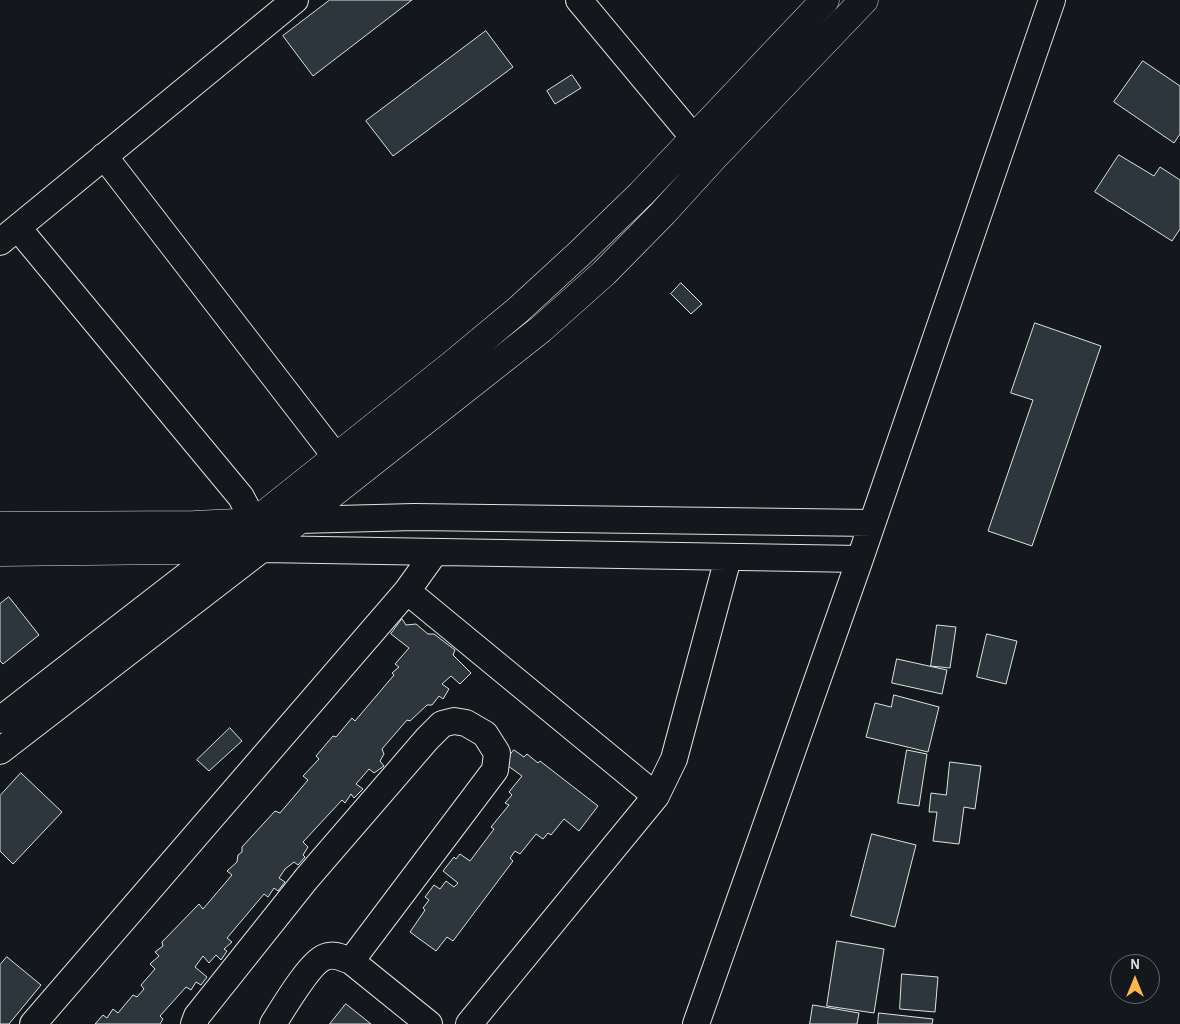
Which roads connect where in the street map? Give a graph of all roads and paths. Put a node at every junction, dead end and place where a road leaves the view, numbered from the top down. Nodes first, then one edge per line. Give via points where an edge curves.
1 (295, 0) edge
2 (579, 0) edge
3 (825, 0) edge
4 (864, 0) edge
5 (1052, 0) edge
6 (693, 137) junction
7 (104, 156) junction
8 (713, 158) junction
9 (9, 235) edge
10 (336, 456) junction
11 (352, 478) junction
12 (298, 520) junction
13 (254, 522) junction
14 (872, 523) junction
15 (0, 526) edge
16 (221, 549) junction
17 (262, 549) junction
18 (0, 552) edge
19 (435, 552) junction
20 (728, 558) junction
21 (860, 560) junction
22 (407, 591) junction
23 (0, 720) edge
24 (0, 751) edge
25 (656, 796) junction
26 (351, 961) junction
27 (33, 1024) edge
28 (194, 1024) edge
29 (272, 1024) edge
30 (429, 1024) edge
31 (469, 1024) edge
32 (696, 1024) edge

1 - 7 street
2 - 6 street
3 - 6 main road
4 - 8 main road
5 - 14 street
6 - 8 street
6 - 10 main road via 641,194 518,310
7 - 9 street
7 - 10 street
8 - 11 main road via 604,273 541,329
9 - 13 street via 240,497
10 - 11 street
10 - 13 main road
11 - 12 main road
12 - 13 main road
12 - 14 street via 414,518
12 - 17 main road
13 - 15 main road
13 - 16 main road
14 - 21 street
16 - 17 main road
16 - 18 main road
16 - 23 street
17 - 19 street
17 - 24 street
19 - 20 street
19 - 22 street
20 - 21 street
20 - 25 street via 674,759
21 - 32 street
22 - 25 street
22 - 27 street
25 - 31 street
26 - 28 street via 494,770 497,753 485,734 466,723 442,724 427,739 307,878 197,1016
26 - 29 street via 336,956 324,957 312,967
26 - 30 street

